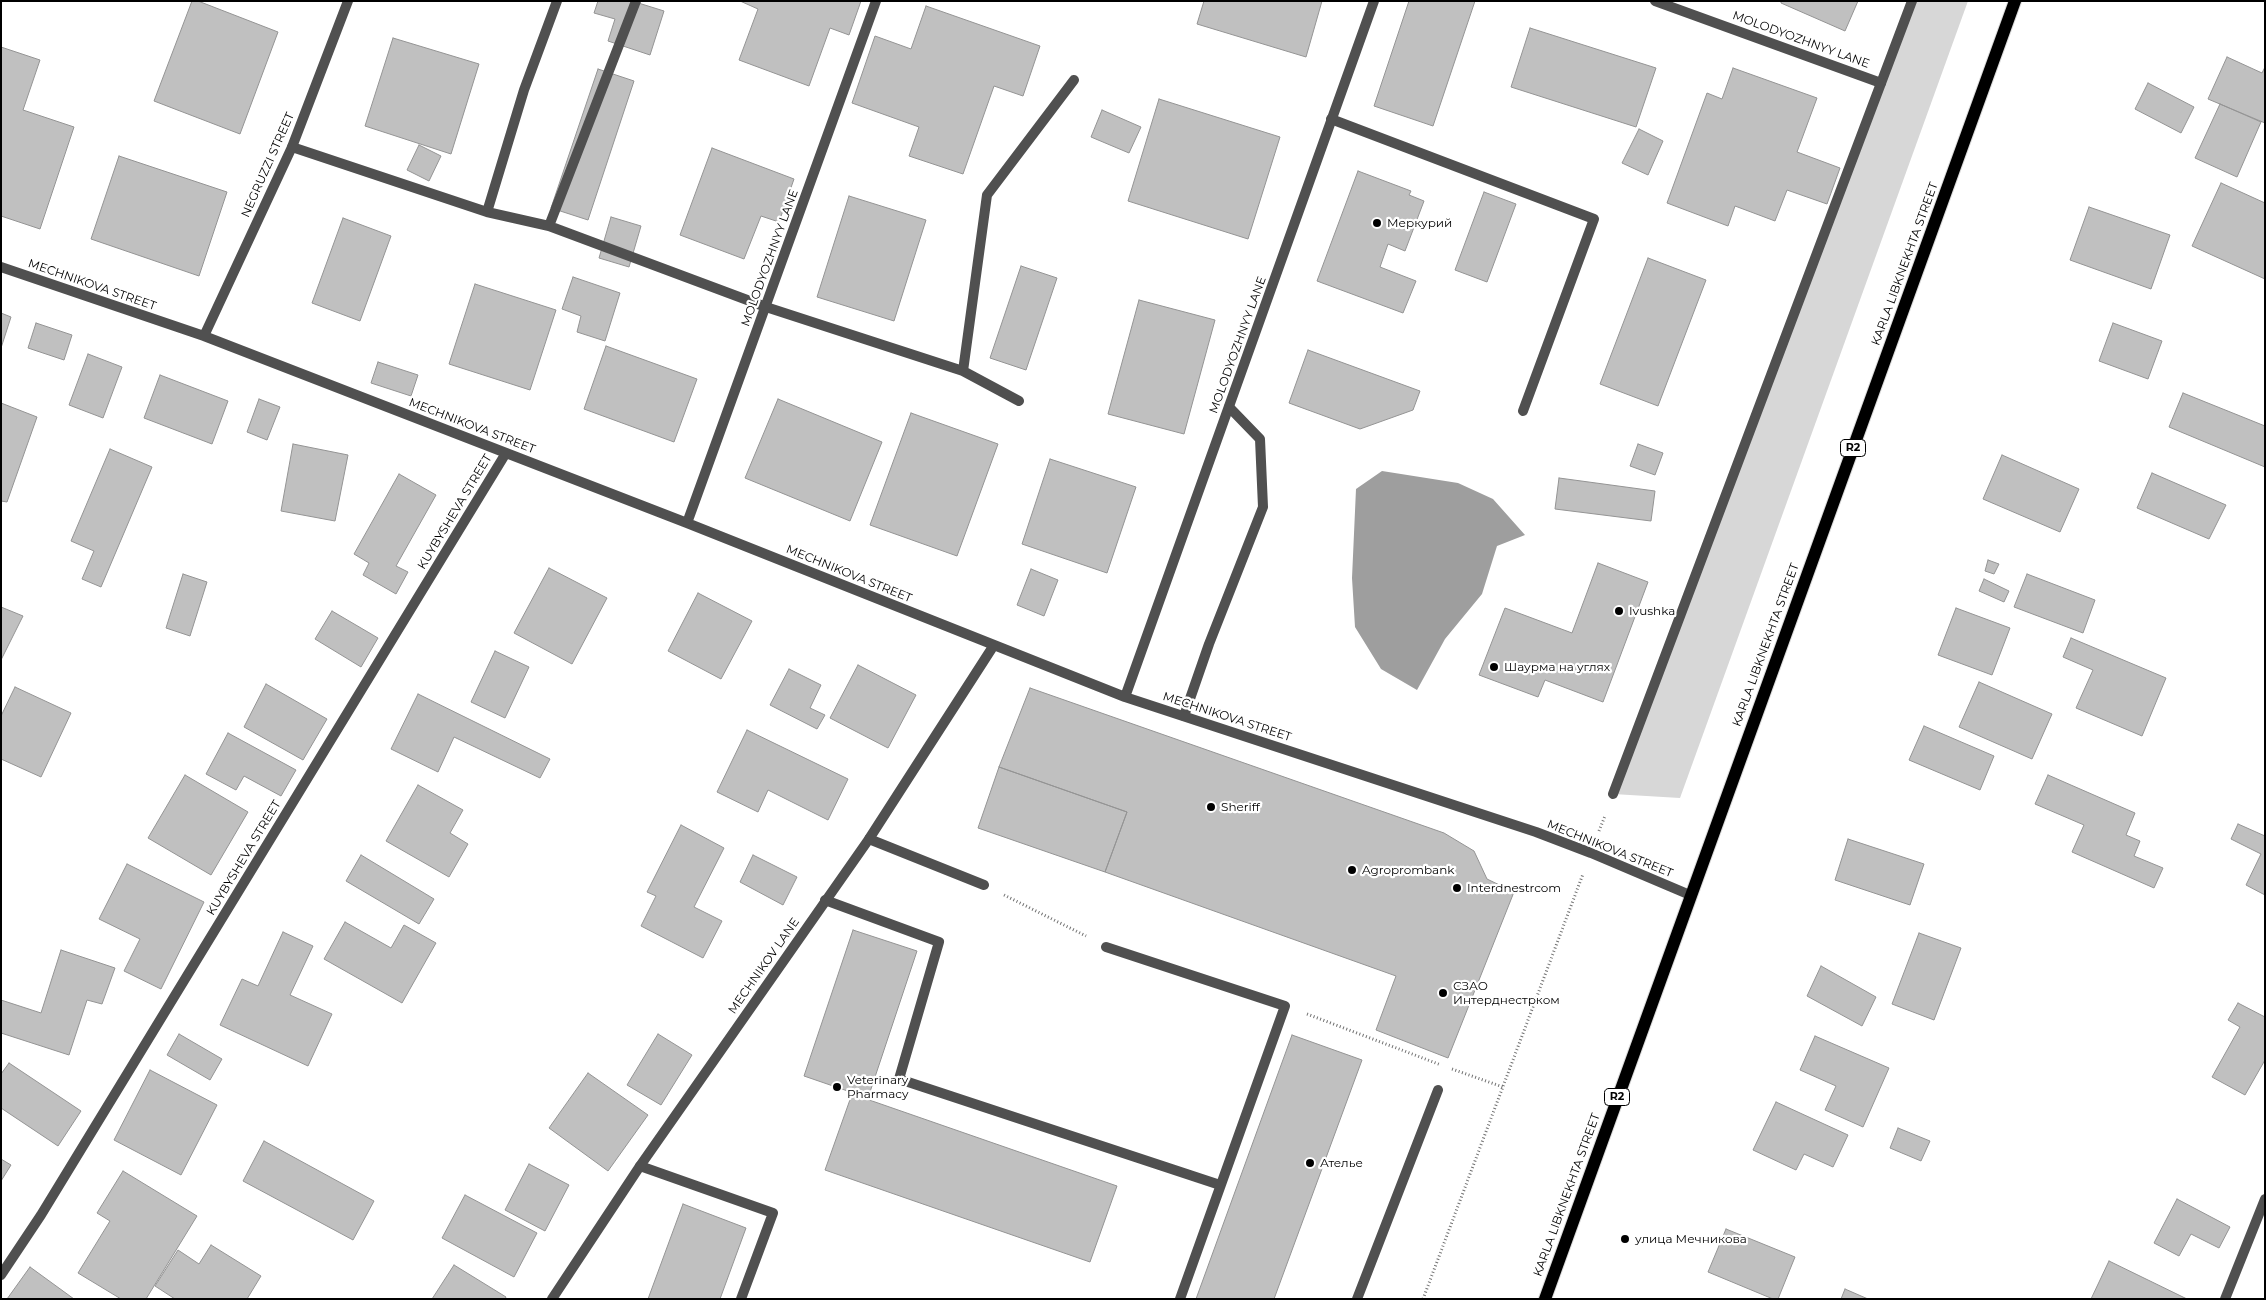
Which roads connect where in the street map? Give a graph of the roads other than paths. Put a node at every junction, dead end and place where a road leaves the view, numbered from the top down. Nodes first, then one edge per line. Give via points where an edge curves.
1 (348, 1) edge
2 (557, 1) edge
3 (636, 1) edge
4 (876, 1) edge
5 (1374, 1) edge
6 (1655, 1) edge
7 (1912, 1) edge
8 (2015, 1) edge
9 (1074, 80) dead end
10 (1881, 83) junction
11 (1331, 119) junction
12 (292, 148) junction
13 (487, 212) junction
14 (549, 226) junction
15 (1, 267) edge
16 (766, 308) junction
17 (204, 336) junction
18 (963, 371) junction
19 (1019, 401) dead end
20 (1229, 407) junction
21 (1522, 411) dead end
22 (506, 453) junction
23 (687, 523) junction
24 (994, 645) junction
25 (1125, 697) junction
26 (1184, 716) junction
27 (1613, 794) road end
28 (869, 840) junction
29 (984, 884) road end
30 (1690, 895) junction
31 (825, 900) junction
32 (1106, 947) road end
33 (1438, 1090) dead end
34 (640, 1166) junction
35 (1220, 1185) junction
36 (2265, 1199) edge
37 (1, 1275) edge
38 (552, 1299) edge
39 (741, 1299) edge
40 (1180, 1299) edge
41 (1358, 1299) edge
42 (1545, 1299) edge
43 (2224, 1299) edge

1 - 12 street, NEGRUZZI STREET
2 - 13 street via 524,90
3 - 14 street
4 - 16 street, MOLODYOZHNYY LANE
5 - 11 street, MOLODYOZHNYY LANE
6 - 10 street, MOLODYOZHNYY LANE
7 - 10 street
8 - 30 main road, KARLA LIBKNEKHTA STREET / R2
9 - 18 street via 987,195
10 - 27 street
11 - 20 street, MOLODYOZHNYY LANE
11 - 21 street via 1594,219
12 - 13 street
12 - 17 street, NEGRUZZI STREET
13 - 14 street
14 - 16 street
15 - 17 street, MECHNIKOVA STREET
16 - 18 street
16 - 23 street, MOLODYOZHNYY LANE
17 - 22 street, MECHNIKOVA STREET
18 - 19 street
20 - 25 street, MOLODYOZHNYY LANE
20 - 26 street via 1260,440 1263,507
22 - 23 street, MECHNIKOVA STREET
22 - 37 street, KUYBYSHEVA STREET via 47,1206
23 - 24 street, MECHNIKOVA STREET
24 - 25 street, MECHNIKOVA STREET
24 - 28 street, MECHNIKOV LANE
25 - 26 street, MECHNIKOVA STREET
26 - 30 street, MECHNIKOVA STREET via 1536,832
28 - 29 street
28 - 31 street, MECHNIKOV LANE
30 - 42 main road, KARLA LIBKNEKHTA STREET / R2
31 - 34 street, MECHNIKOV LANE
31 - 35 street via 939,942 898,1078
32 - 35 street via 1285,1006
33 - 41 street
34 - 38 street, MECHNIKOV LANE
34 - 39 street via 773,1213
35 - 40 street
36 - 43 street

